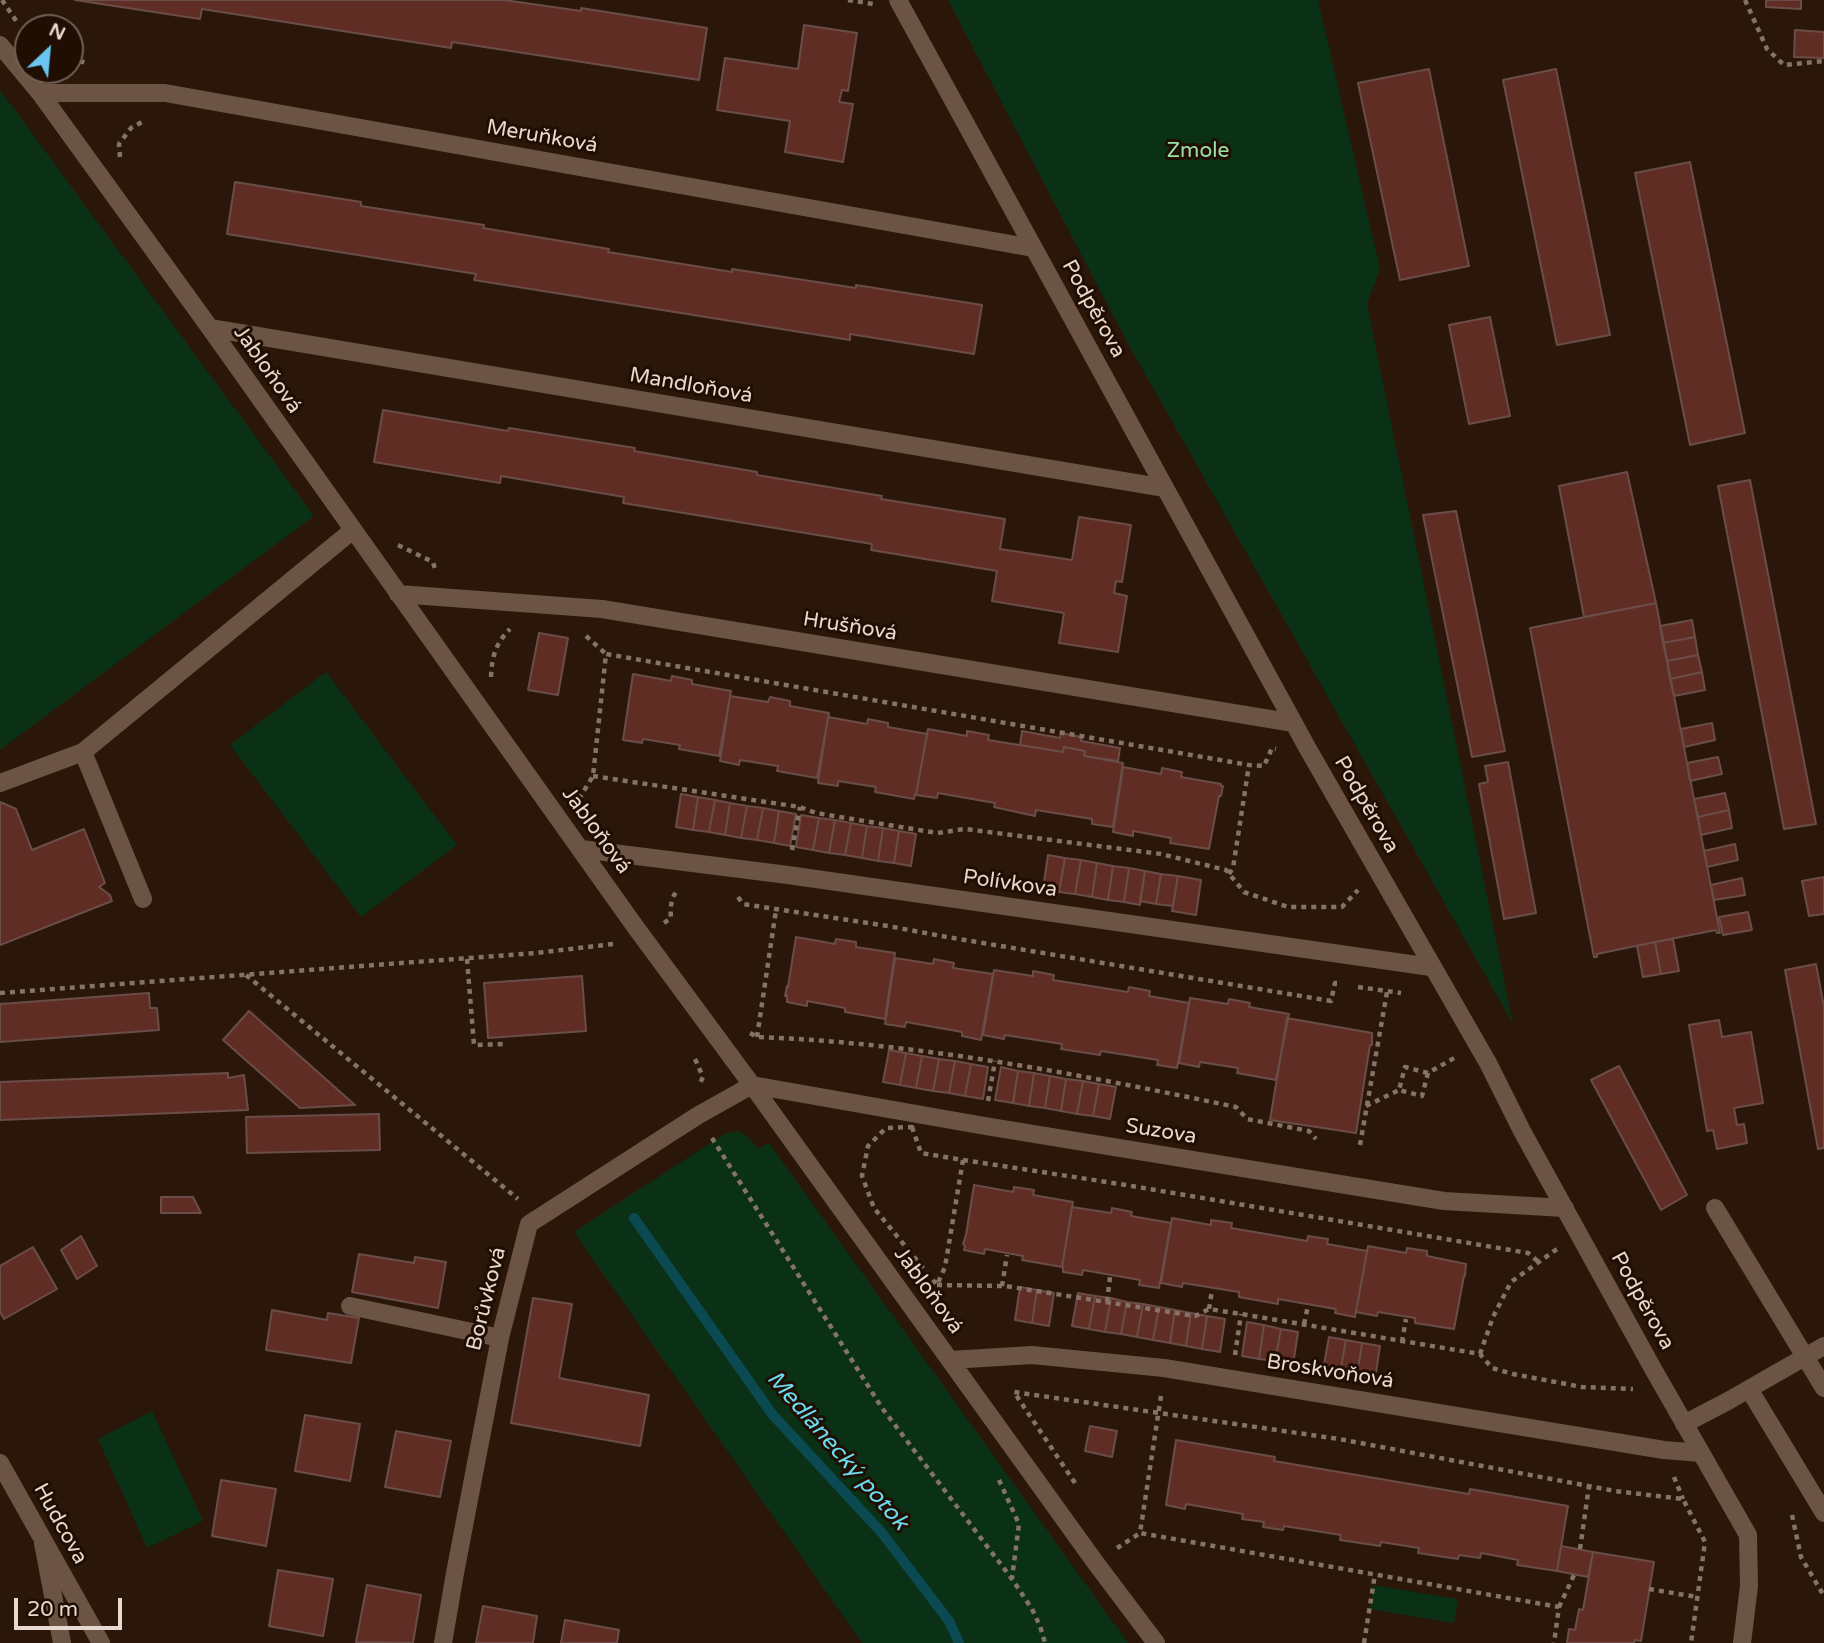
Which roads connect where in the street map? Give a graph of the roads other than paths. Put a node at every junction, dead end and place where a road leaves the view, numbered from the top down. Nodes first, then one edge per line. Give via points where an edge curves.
1 (898, 0) edge
2 (0, 45) edge
3 (40, 93) junction
4 (1033, 247) junction
5 (210, 328) junction
6 (1165, 488) junction
7 (353, 530) junction
8 (398, 594) junction
9 (1294, 723) junction
10 (83, 752) junction
11 (0, 783) edge
12 (581, 849) junction
13 (143, 899) dead end
14 (1432, 967) junction
15 (752, 1085) junction
16 (1565, 1208) junction
17 (1715, 1208) dead end
18 (350, 1306) dead end
19 (500, 1338) junction
20 (1824, 1346) edge
21 (1806, 1356) junction
22 (950, 1360) junction
23 (1824, 1388) edge
24 (1748, 1389) junction
25 (1684, 1424) junction
26 (1702, 1453) junction
27 (0, 1464) edge
28 (1824, 1513) edge
29 (42, 1539) junction
30 (62, 1643) edge
31 (101, 1643) edge
32 (443, 1643) edge
33 (1156, 1643) edge
34 (1742, 1643) edge

1 - 4 street, Podpěrova
2 - 3 street, Jabloňová
3 - 4 street, Meruňková via 165,93
3 - 5 street, Jabloňová
4 - 6 street, Podpěrova
5 - 6 street, Mandloňová
5 - 7 street, Jabloňová
6 - 9 street, Podpěrova
7 - 8 street, Jabloňová
7 - 10 street
8 - 9 street, Hrušňová via 602,609
8 - 12 street, Jabloňová
9 - 14 street, Podpěrova
10 - 11 street
10 - 13 street
12 - 14 street, Polívkova
12 - 15 street, Jabloňová
14 - 16 street, Podpěrova
15 - 16 street, Suzova via 1444,1201
15 - 19 street, Borůvková via 529,1224
15 - 22 street, Jabloňová
16 - 25 street, Podpěrova
17 - 21 street
18 - 19 street
19 - 32 street, Borůvková
20 - 21 street
21 - 23 street
21 - 24 street
22 - 26 street, Broskvoňová via 1032,1355 1164,1368
22 - 33 street, Jabloňová
24 - 25 street
24 - 28 street
25 - 26 street, Podpěrova
26 - 34 street, Podpěrova via 1748,1535 1749,1586
27 - 29 street, Hudcova
29 - 30 street
29 - 31 street, Hudcova

